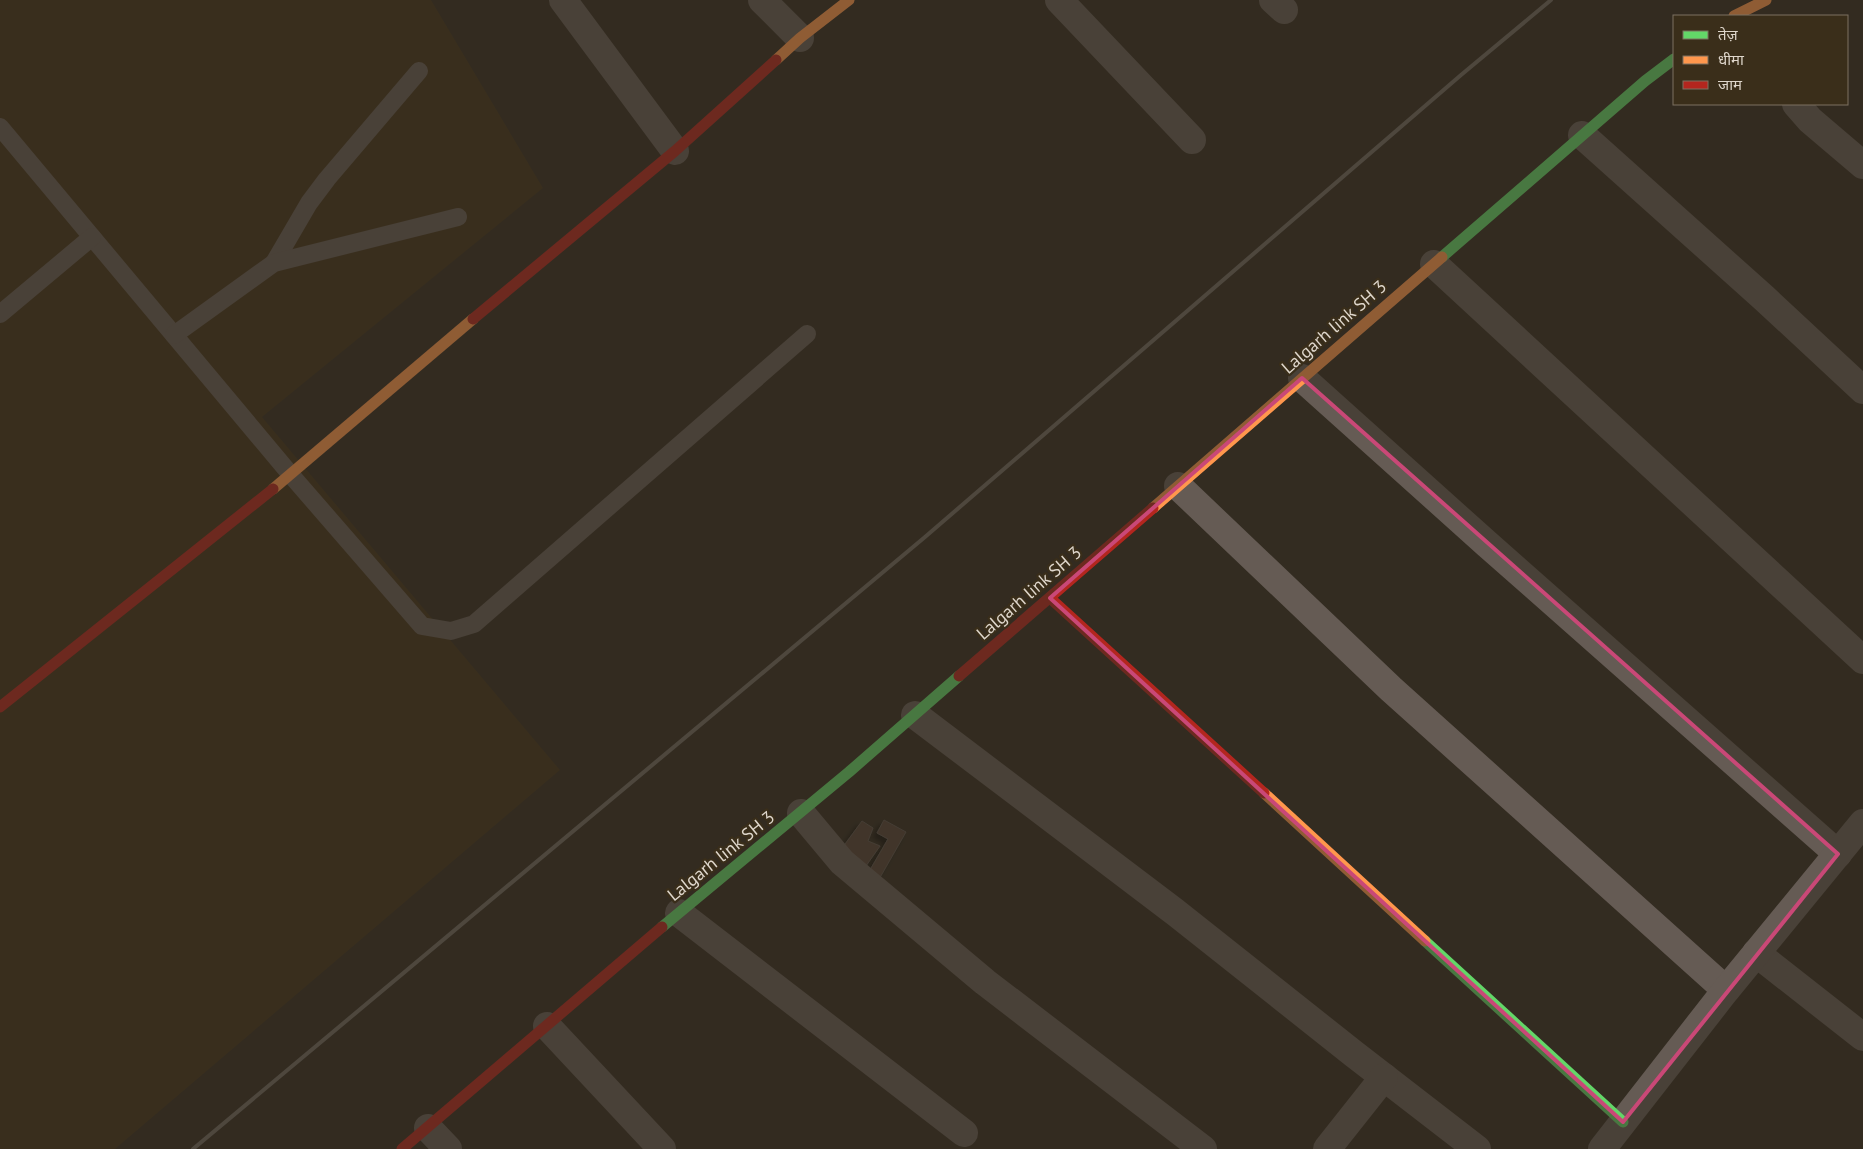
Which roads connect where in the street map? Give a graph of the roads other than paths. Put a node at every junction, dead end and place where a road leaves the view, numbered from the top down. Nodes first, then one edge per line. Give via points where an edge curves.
1 (563, 0) edge
2 (762, 0) edge
3 (849, 0) edge
4 (1059, 0) edge
5 (1766, 0) edge
6 (1736, 15) edge
7 (800, 38) junction
8 (1673, 60) edge
9 (419, 71) dead end
10 (1797, 105) edge
11 (0, 127) edge
12 (1582, 135) junction
13 (1192, 140) dead end
14 (675, 151) junction
15 (1863, 165) edge
16 (458, 218) dead end
17 (92, 237) junction
18 (274, 263) junction
19 (1434, 264) junction
20 (0, 314) edge
21 (807, 334) dead end
22 (174, 335) junction
23 (1302, 378) junction
24 (1863, 390) edge
25 (291, 475) junction
26 (1178, 486) junction
27 (1050, 598) junction
28 (1863, 660) edge
29 (0, 707) edge
30 (915, 715) junction
31 (801, 814) junction
32 (1853, 841) edge
33 (679, 913) junction
34 (1756, 953) junction
35 (1726, 990) junction
36 (547, 1026) junction
37 (1863, 1037) edge
38 (1384, 1077) junction
39 (1623, 1122) junction
40 (428, 1128) junction
41 (964, 1133) dead end
42 (402, 1149) edge
43 (448, 1149) edge
44 (662, 1149) edge
45 (1203, 1149) edge
46 (1327, 1149) edge
47 (1476, 1149) edge
48 (1602, 1149) edge

1 - 14 street
2 - 7 street
3 - 7 street
4 - 13 street
5 - 6 street
7 - 14 street
8 - 12 street, Lalgarh link SH 3
9 - 18 lane via 313,197
10 - 15 street
11 - 17 lane
12 - 19 street, Lalgarh link SH 3
12 - 24 street
14 - 25 street
16 - 18 lane
17 - 20 lane
17 - 22 lane
18 - 22 lane
19 - 23 street, Lalgarh link SH 3
19 - 28 street
21 - 25 lane via 474,624 451,631 422,626
22 - 25 lane
23 - 26 street, Lalgarh link SH 3
23 - 32 street via 1502,558
25 - 29 street
26 - 27 street, Lalgarh link SH 3
26 - 35 street via 1391,689
27 - 30 street, Lalgarh link SH 3
27 - 39 street
30 - 31 street, Lalgarh link SH 3
30 - 38 street via 1175,912
31 - 33 street, Lalgarh link SH 3
31 - 45 street via 842,862 986,982
32 - 34 street
33 - 36 street, Lalgarh link SH 3
33 - 41 street
34 - 35 street
34 - 37 street
35 - 39 street
36 - 40 street, Lalgarh link SH 3
36 - 44 street
38 - 46 street
38 - 47 street
39 - 48 street
40 - 42 street, Lalgarh link SH 3
40 - 43 street

